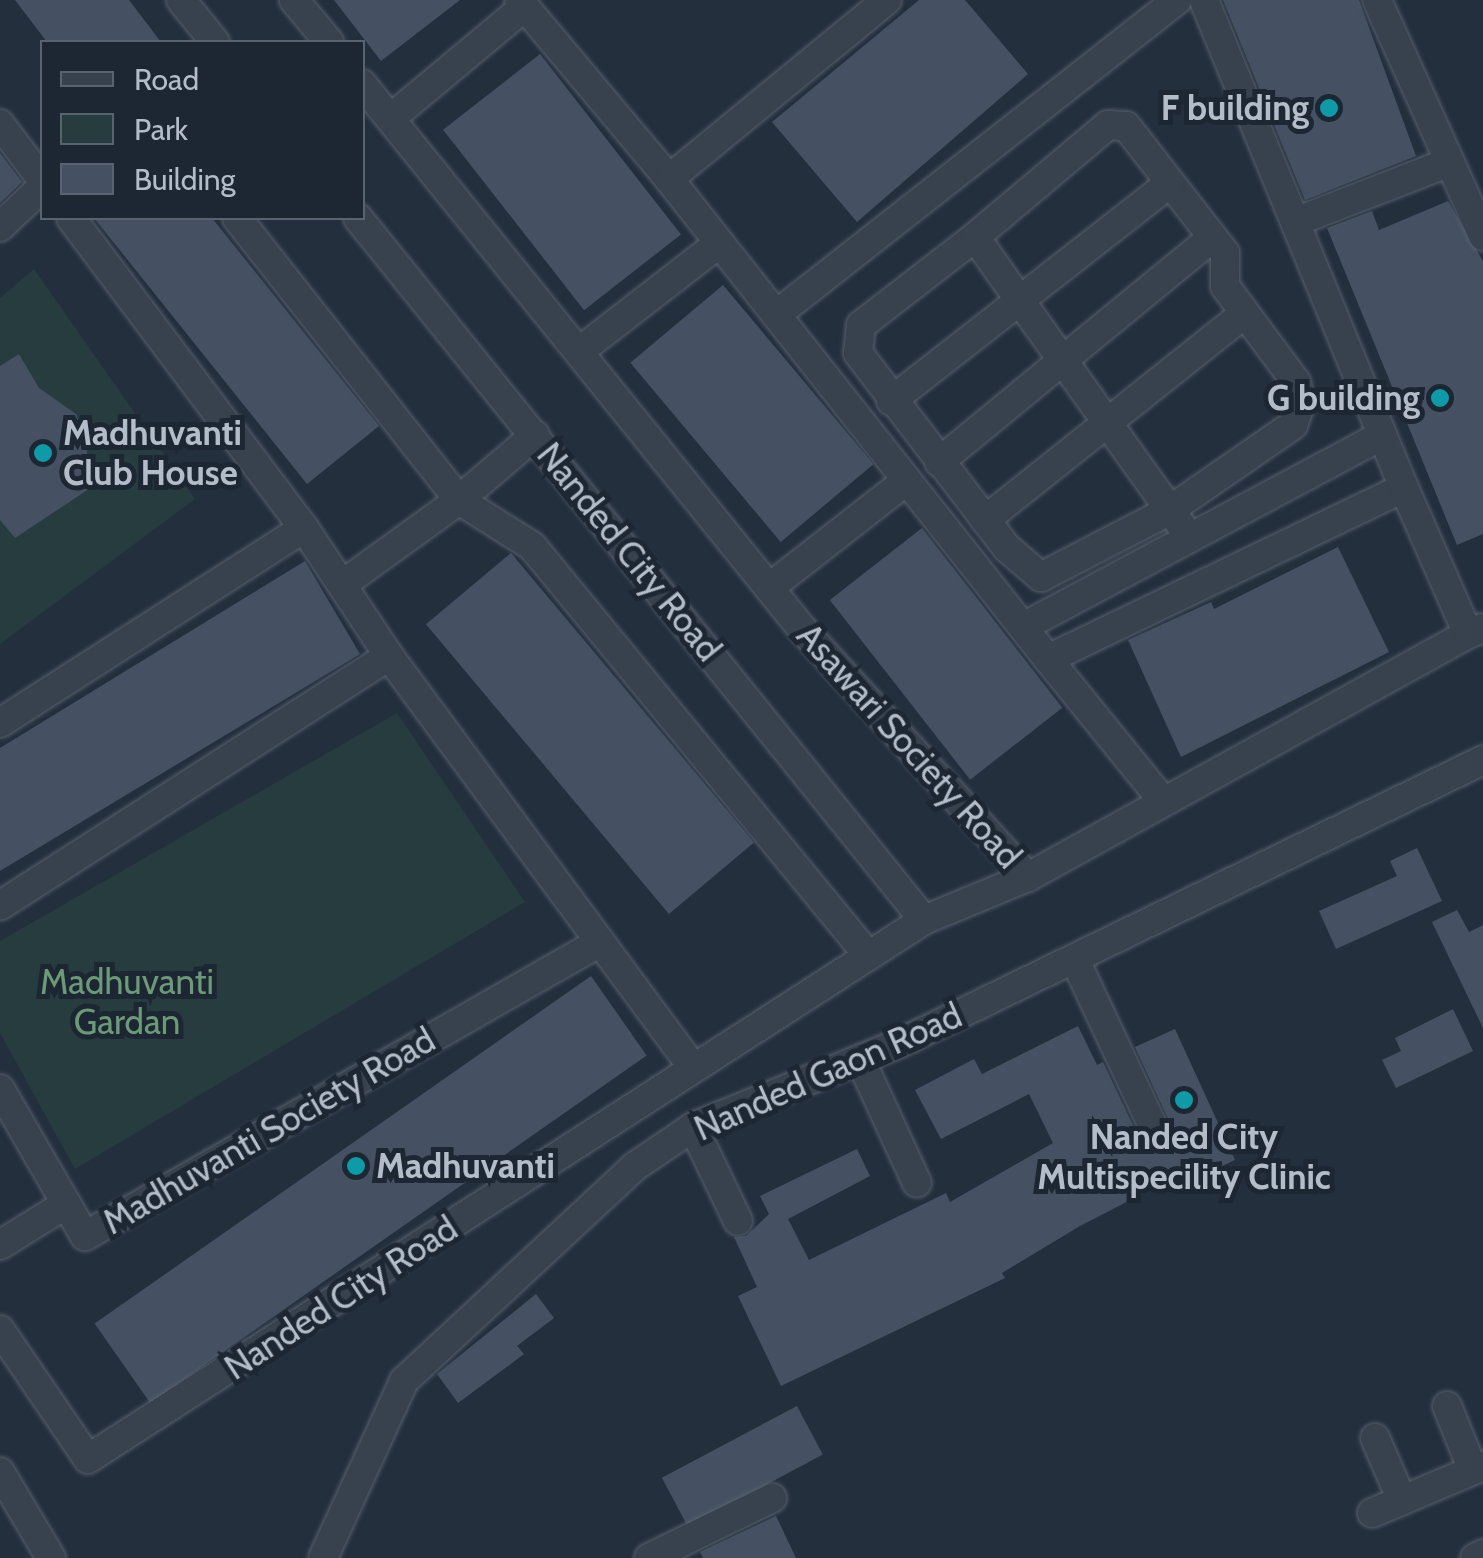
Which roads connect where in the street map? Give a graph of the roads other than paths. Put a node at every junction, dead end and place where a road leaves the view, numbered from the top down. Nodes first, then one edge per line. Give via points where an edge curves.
1 (180, 0) edge
2 (294, 0) edge
3 (887, 0) edge
4 (1178, 0) edge
5 (1204, 0) edge
6 (1378, 0) edge
7 (521, 3) edge
8 (213, 40) edge
9 (327, 40) edge
10 (365, 88) edge
11 (390, 118) junction
12 (0, 124) edge
13 (1450, 162) junction
14 (669, 179) junction
15 (40, 181) edge
16 (1170, 183) junction
17 (40, 186) edge
18 (72, 220) edge
19 (239, 220) edge
20 (360, 220) edge
21 (1295, 222) junction
22 (0, 228) edge
23 (1483, 236) edge
24 (975, 237) junction
25 (1212, 238) junction
26 (719, 242) junction
27 (1018, 298) junction
28 (1245, 313) junction
29 (776, 316) junction
30 (580, 351) junction
31 (1063, 361) junction
32 (890, 401) junction
33 (1108, 423) junction
34 (535, 435) junction
35 (1382, 435) junction
36 (939, 462) junction
37 (907, 480) junction
38 (1404, 488) junction
39 (460, 500) junction
40 (1170, 510) junction
41 (984, 520) junction
42 (304, 528) junction
43 (1190, 538) junction
44 (343, 584) junction
45 (769, 588) junction
46 (1022, 626) junction
47 (1475, 631) edge
48 (389, 656) junction
49 (1048, 659) junction
50 (0, 723) edge
51 (1483, 760) edge
52 (1162, 800) junction
53 (1028, 877) junction
54 (0, 906) edge
55 (924, 920) junction
56 (600, 942) junction
57 (868, 955) junction
58 (1075, 960) junction
59 (860, 1060) junction
60 (691, 1065) junction
61 (0, 1089) edge
62 (693, 1127) junction
63 (1156, 1133) dead end
64 (917, 1182) dead end
65 (66, 1204) junction
66 (738, 1221) dead end
67 (0, 1245) edge
68 (0, 1330) edge
69 (1447, 1406) dead end
70 (1375, 1438) dead end
71 (1478, 1468) edge
72 (0, 1472) edge
73 (772, 1498) dead end
74 (1402, 1500) junction
75 (1372, 1513) dead end
76 (1483, 1554) edge
77 (50, 1558) edge
78 (323, 1558) edge
79 (649, 1558) edge
80 (1475, 1558) edge

1 - 8 street
2 - 9 street
3 - 14 street
4 - 29 street
5 - 21 street, Asawari Society Road
6 - 13 street
7 - 11 street
7 - 14 street
10 - 11 street, Asawari Society Road
11 - 30 street, Asawari Society Road
12 - 15 street
13 - 21 street
13 - 23 street
14 - 26 street
16 - 24 street via 1126,126 1108,125
16 - 25 street
16 - 27 street
17 - 22 street
18 - 42 street
19 - 39 street
20 - 34 street, Nanded City Road
21 - 35 street, Asawari Society Road
24 - 27 street
24 - 32 street via 861,325 858,353
25 - 28 street via 1225,254 1225,286
25 - 31 street
26 - 29 street
26 - 30 street
27 - 31 street
27 - 32 street
28 - 33 street
28 - 40 street via 1296,382 1300,403 1293,425
29 - 37 street
30 - 45 street, Asawari Society Road
31 - 33 street
31 - 36 street
32 - 36 street
33 - 40 street
33 - 41 street
34 - 39 street
34 - 55 street, Nanded City Road
35 - 38 street, Asawari Society Road
35 - 43 street
36 - 41 street
37 - 45 street, Asawari Society Road
37 - 46 street
38 - 47 street, Asawari Society Road
38 - 49 street
39 - 44 street
39 - 57 street via 532,546
40 - 41 street via 1040,576
40 - 43 street
42 - 44 street
42 - 50 street
43 - 46 street
44 - 48 street
45 - 53 street, Asawari Society Road
46 - 49 street
47 - 52 street, Asawari Society Road
48 - 54 street
48 - 56 street
49 - 52 street
51 - 58 street, Nanded Gaon Road
52 - 53 street, Asawari Society Road
53 - 55 street, Nanded City Road
55 - 57 street, Nanded City Road
56 - 60 street
56 - 65 street, Madhuvanti Society Road via 85,1236
57 - 60 street, Nanded City Road
58 - 59 street, Nanded Gaon Road
58 - 63 street
59 - 62 street, Nanded Gaon Road
59 - 64 street
60 - 68 street, Nanded City Road via 408,1256 88,1459
61 - 65 street, Madhuvanti Society Road
62 - 66 street
62 - 78 street, Nanded Gaon Road via 634,1167 404,1381
65 - 67 street
69 - 71 street
70 - 74 street
71 - 74 street
72 - 77 street
73 - 79 street
74 - 75 street
76 - 80 street

